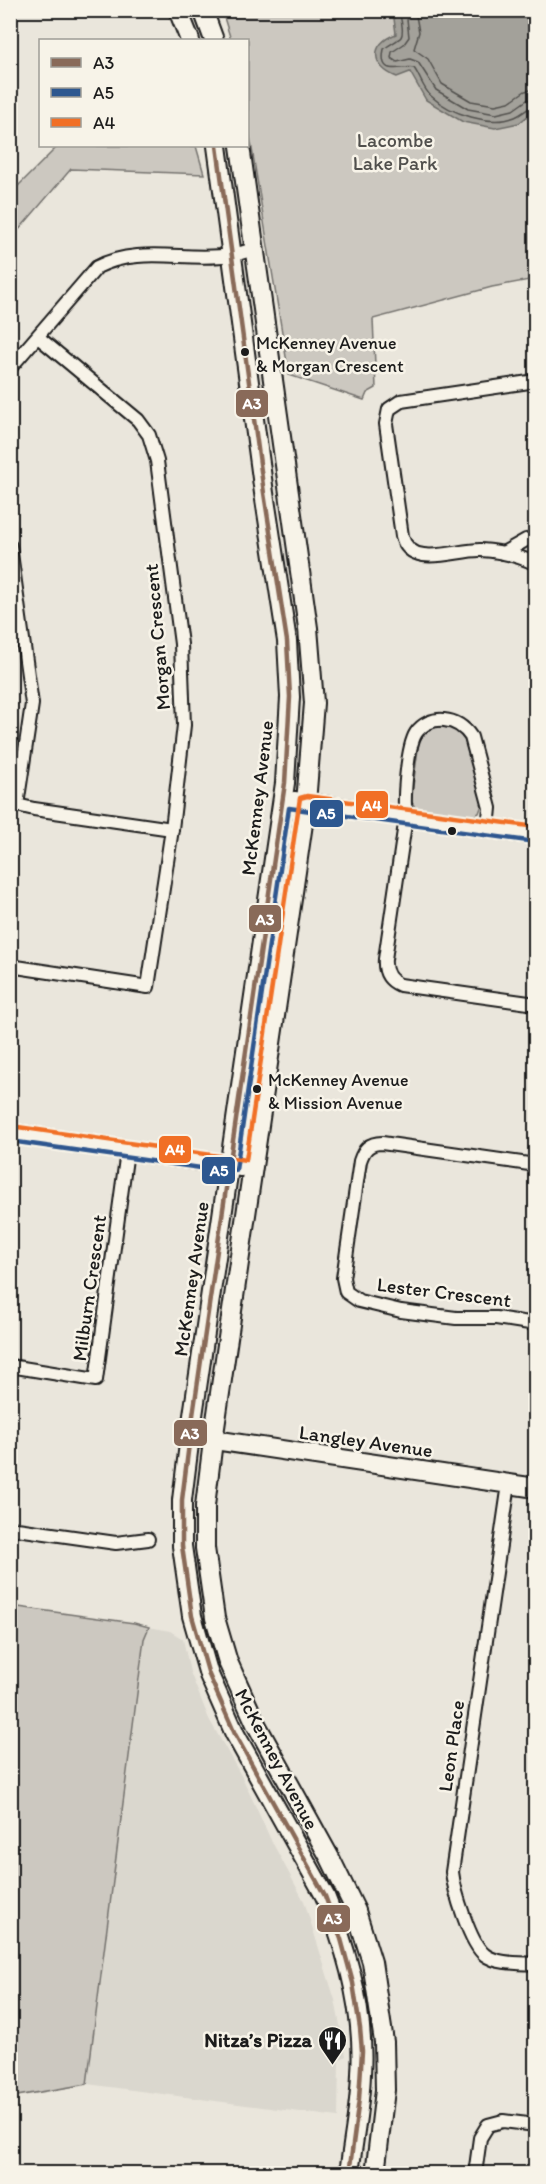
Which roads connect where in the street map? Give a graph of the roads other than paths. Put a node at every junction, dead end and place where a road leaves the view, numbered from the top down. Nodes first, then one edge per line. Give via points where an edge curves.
1 (178, 10) edge
2 (203, 10) edge
3 (190, 39) edge
4 (214, 39) edge
5 (217, 147) edge
6 (240, 147) edge
7 (254, 249) junction
8 (232, 255) junction
9 (38, 337) junction
10 (10, 368) edge
11 (536, 381) edge
12 (536, 538) edge
13 (10, 546) edge
14 (503, 553) junction
15 (536, 564) edge
16 (283, 800) junction
17 (306, 803) junction
18 (406, 817) junction
19 (172, 829) junction
20 (488, 829) junction
21 (536, 835) edge
22 (10, 966) edge
23 (536, 1004) edge
24 (10, 1133) edge
25 (128, 1151) junction
26 (536, 1165) edge
27 (230, 1166) junction
28 (252, 1168) junction
29 (536, 1324) edge
30 (10, 1366) edge
31 (190, 1436) junction
32 (213, 1441) junction
33 (509, 1484) junction
34 (536, 1488) edge
35 (10, 1528) edge
36 (148, 1539) dead end
37 (536, 1964) edge
38 (536, 2125) edge
39 (349, 2174) edge
40 (375, 2174) edge
41 (475, 2174) edge

1 - 3 main road
2 - 4 main road
5 - 8 main road, McKenney Avenue
6 - 7 main road, McKenney Avenue
7 - 8 street
7 - 17 main road, McKenney Avenue via 309,628 314,703
8 - 9 street via 137,255 107,261
8 - 16 main road, McKenney Avenue via 288,641 290,697
9 - 10 street
9 - 19 street, Morgan Crescent via 138,420 155,452 183,669 183,745
11 - 14 street via 406,400 392,405 386,418 406,548 427,556 475,550
12 - 14 street
13 - 19 street via 32,704 17,805
14 - 15 street
16 - 17 main road
16 - 27 main road, McKenney Avenue
17 - 18 main road
17 - 28 main road, McKenney Avenue
18 - 20 main road
18 - 20 street via 404,802 414,737 426,724 446,720 464,728 473,742 490,808
18 - 23 street via 385,959 388,976 400,985
19 - 22 street, Morgan Crescent via 148,987
20 - 21 main road
24 - 25 main road
25 - 27 main road
25 - 30 street, Milburn Crescent via 96,1380
26 - 29 street, Lester Crescent via 372,1144 360,1161 344,1278 346,1292 359,1301 450,1317
27 - 28 main road
27 - 31 main road, McKenney Avenue
28 - 32 main road, McKenney Avenue
31 - 32 main road, Langley Avenue
31 - 39 main road, McKenney Avenue via 182,1500 182,1546 192,1616 206,1665 235,1734 325,1896 352,1978 362,2073
32 - 33 main road, Langley Avenue
32 - 40 main road, McKenney Avenue via 205,1506 206,1548 215,1618 228,1662 256,1724 346,1890 372,1962 384,2042 385,2090
33 - 34 main road, Langley Avenue
33 - 37 street, Leon Place via 452,1872 480,1951 497,1960
35 - 36 street via 116,1543
38 - 41 street via 503,2121 488,2125 480,2138

